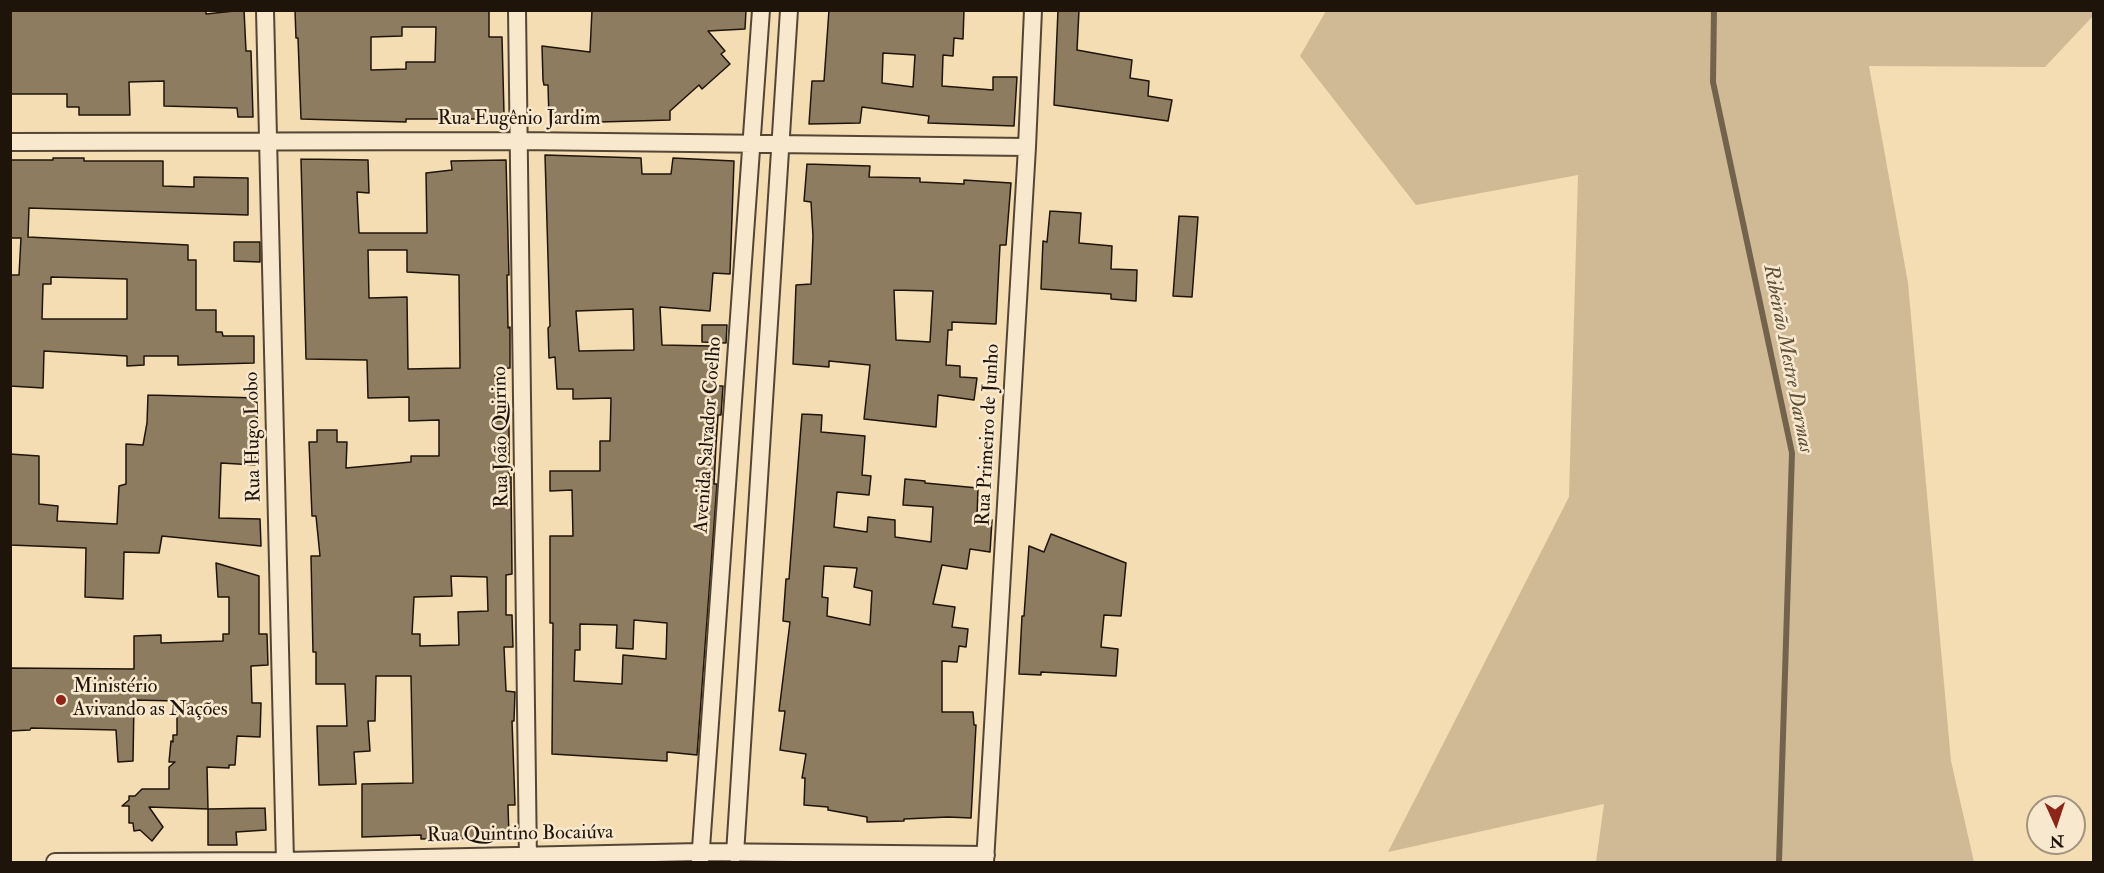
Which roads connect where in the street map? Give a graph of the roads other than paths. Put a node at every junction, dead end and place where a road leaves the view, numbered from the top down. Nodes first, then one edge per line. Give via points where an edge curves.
1 (265, 10) edge
2 (517, 10) edge
3 (760, 10) edge
4 (789, 10) edge
5 (1032, 10) edge
6 (520, 141) junction
7 (10, 142) edge
8 (268, 142) junction
9 (752, 143) junction
10 (780, 143) junction
11 (1027, 147) junction
12 (735, 854) junction
13 (700, 857) edge
14 (528, 859) edge
15 (985, 859) edge
16 (56, 862) edge
17 (285, 862) edge

1 - 8 street, Rua Hugo Lobo
2 - 6 street, Rua João Quirino
3 - 9 street, Avenida Salvador Coelho
4 - 10 street
5 - 11 street, Rua Primeiro de Junho
6 - 8 street, Rua Eugênio Jardim
6 - 9 street, Rua Eugênio Jardim
6 - 14 street, Rua João Quirino
7 - 8 street, Rua Eugênio Jardim
8 - 17 street, Rua Hugo Lobo
9 - 10 street, Rua Eugênio Jardim
9 - 13 street, Avenida Salvador Coelho
10 - 11 street, Rua Eugênio Jardim
10 - 12 street
11 - 15 street, Rua Primeiro de Junho
12 - 13 street, Rua Quintino Bocaiúva
12 - 15 street, Rua Quintino Bocaiúva
13 - 14 street, Rua Quintino Bocaiúva
14 - 17 street, Rua Quintino Bocaiúva
16 - 17 street, Rua Quintino Bocaiúva

